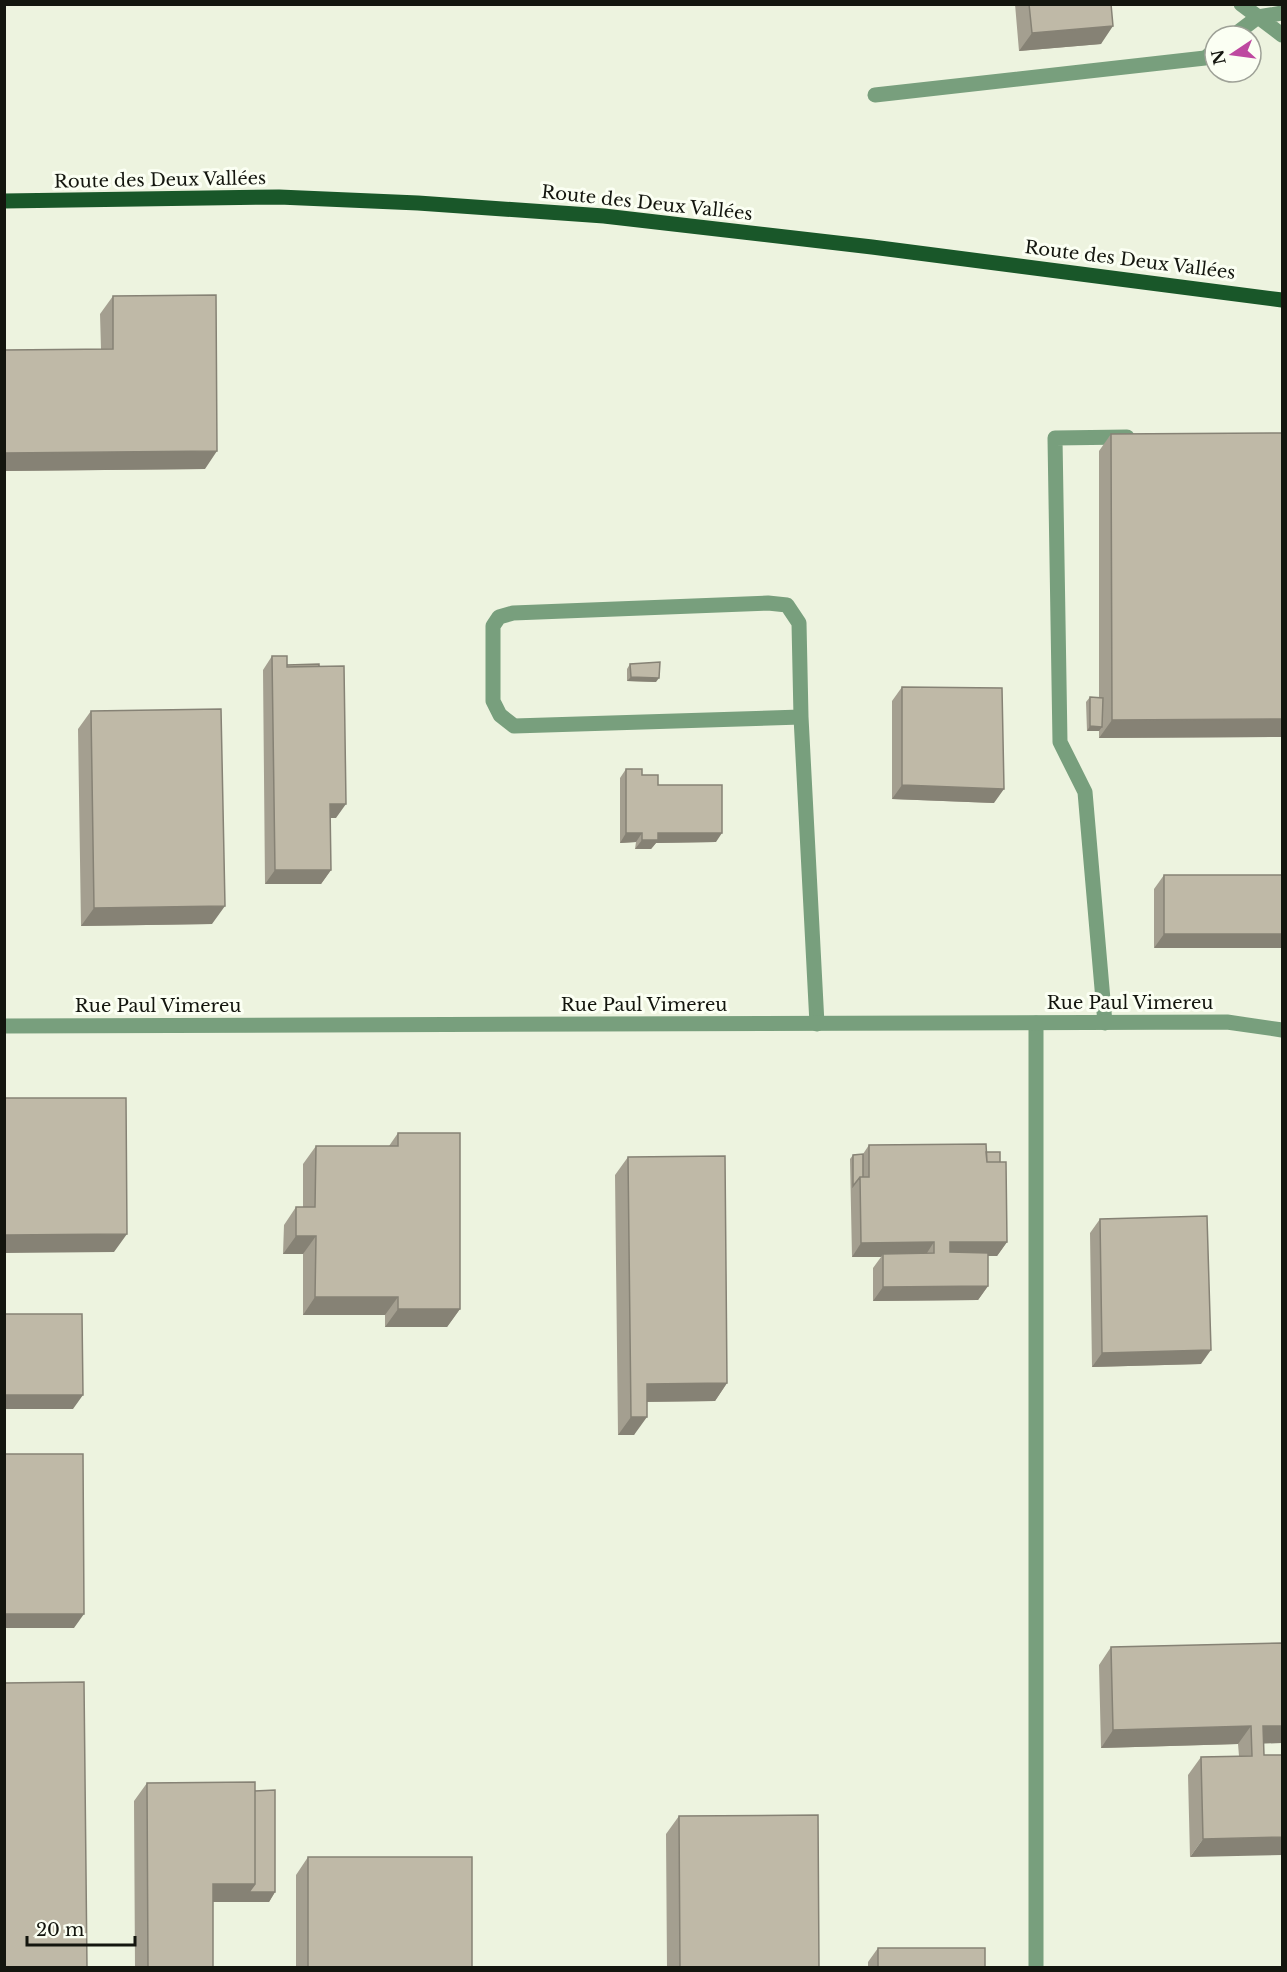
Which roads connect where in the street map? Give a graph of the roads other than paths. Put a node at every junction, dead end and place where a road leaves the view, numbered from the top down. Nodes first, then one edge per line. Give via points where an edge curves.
1 (1241, 4) edge
2 (1282, 13) edge
3 (1257, 17) junction
4 (1248, 24) edge
5 (1282, 35) edge
6 (1203, 58) edge
7 (875, 95) dead end
8 (4, 201) edge
9 (1282, 300) edge
10 (1139, 437) edge
11 (801, 717) junction
12 (1036, 1023) junction
13 (1105, 1023) junction
14 (817, 1024) junction
15 (4, 1026) edge
16 (1282, 1030) edge
17 (1036, 1968) edge

1 - 3 street
2 - 3 street
3 - 4 street
3 - 5 street
6 - 7 street
8 - 9 main road, Route des Deux Vallées via 279,197 604,216
10 - 13 street via 1055,438 1060,742 1085,792
11 - 11 street via 799,623 787,605 513,613 499,617 493,626 493,701 500,715 514,726
11 - 14 street
12 - 13 street, Rue Paul Vimereu
12 - 14 street, Rue Paul Vimereu
12 - 17 street
13 - 16 street, Rue Paul Vimereu via 1227,1022
14 - 15 street, Rue Paul Vimereu

